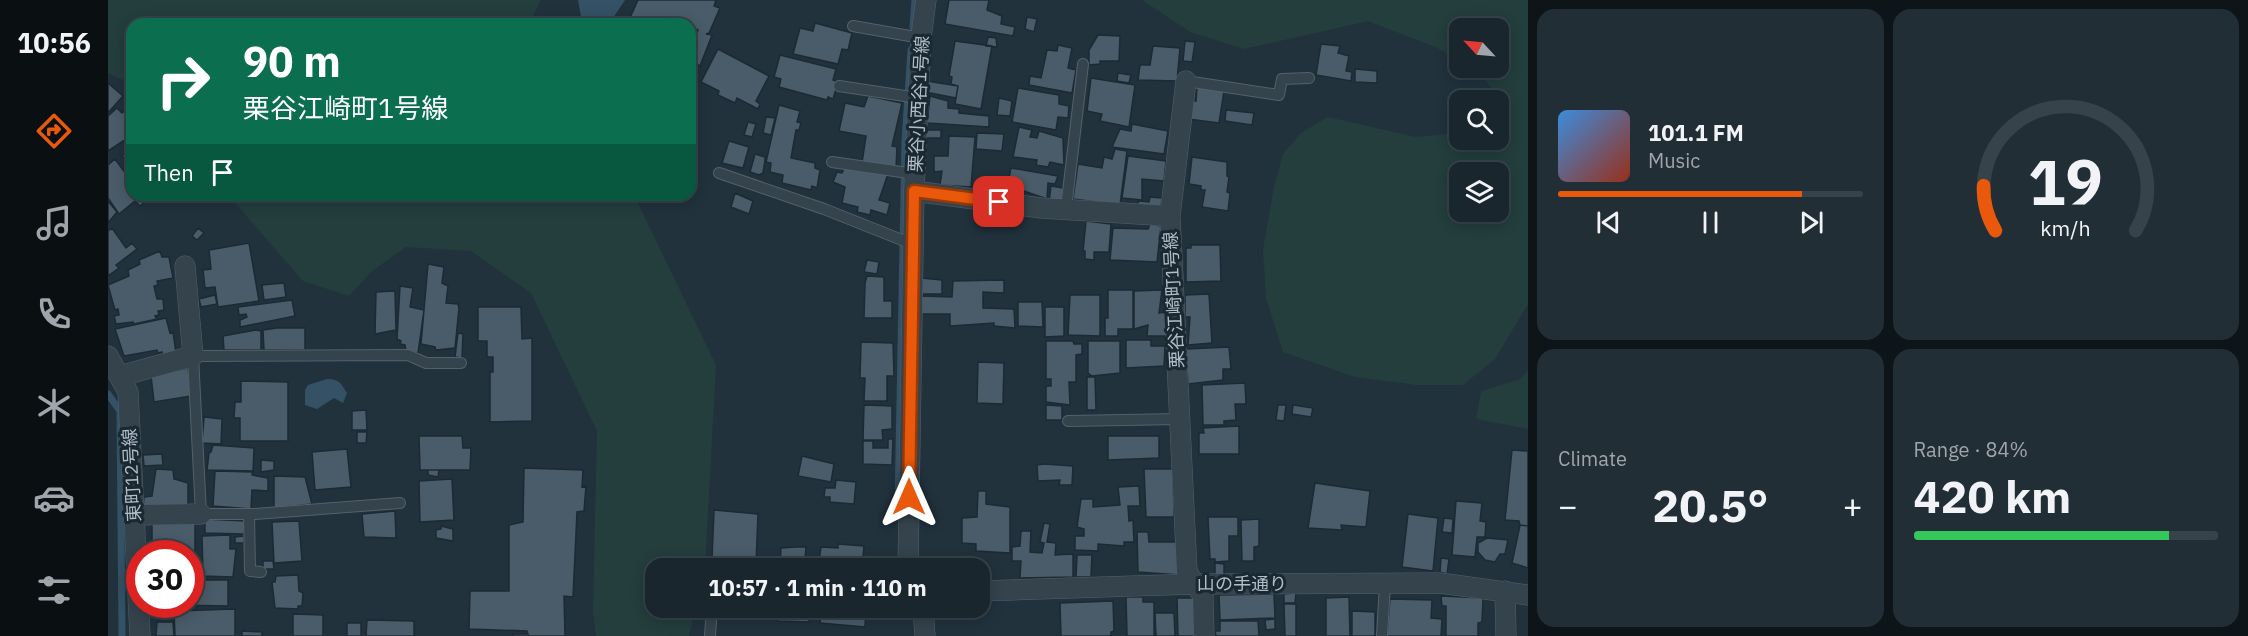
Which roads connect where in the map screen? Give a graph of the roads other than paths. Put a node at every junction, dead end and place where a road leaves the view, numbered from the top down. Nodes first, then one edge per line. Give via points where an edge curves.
1 (926, 0) edge
2 (853, 26) dead end
3 (921, 38) junction
4 (1083, 63) dead end
5 (1309, 78) dead end
6 (1186, 81) joint
7 (839, 86) dead end
8 (918, 98) junction
9 (832, 162) dead end
10 (719, 174) dead end
11 (914, 183) junction
12 (1066, 209) junction
13 (1170, 216) junction
14 (912, 244) junction
15 (184, 266) dead end
16 (108, 356) edge
17 (193, 356) junction
18 (461, 363) dead end
19 (120, 376) junction
20 (1180, 419) junction
21 (1068, 421) dead end
22 (400, 503) dead end
23 (201, 514) junction
24 (249, 514) junction
25 (134, 515) junction
26 (908, 558) edge
27 (261, 572) dead end
28 (1196, 584) junction
29 (1385, 584) junction
30 (990, 591) edge
31 (1505, 591) junction
32 (1528, 595) edge
33 (711, 618) edge
34 (924, 618) edge
35 (140, 636) edge
36 (710, 636) edge
37 (925, 636) edge
38 (1204, 636) edge
39 (1382, 636) edge
40 (1506, 636) edge

1 - 3 street, 栗谷小西谷1号線
2 - 3 lane
3 - 8 street, 栗谷小西谷1号線
4 - 12 lane
5 - 6 lane via 1282,79 1279,95
6 - 13 street
7 - 8 lane
8 - 11 street, 栗谷小西谷1号線
9 - 11 lane
10 - 14 lane
11 - 12 street, 栗谷江崎町1号線
11 - 14 street, 栗谷小西谷1号線
12 - 13 street, 栗谷江崎町1号線
13 - 20 street, 栗谷江崎町1号線
14 - 26 street, 栗谷小西谷1号線
15 - 17 street
16 - 19 street, 東町12号線
17 - 18 lane via 408,355 426,363
17 - 19 street
17 - 23 lane
19 - 25 street, 東町12号線 via 128,392
20 - 21 lane
20 - 28 street, 栗谷江崎町1号線 via 1187,572
22 - 24 lane
23 - 24 lane
23 - 25 street
24 - 27 lane via 250,571
25 - 35 street, 東町12号線
28 - 29 street, 山の手通り
28 - 30 street, 山の手通り
28 - 38 street, 栗谷江崎町1号線 via 1203,596
29 - 31 street, 山の手通り via 1440,583
29 - 39 lane
31 - 32 street, 山の手通り
31 - 40 street
33 - 36 lane
34 - 37 street

